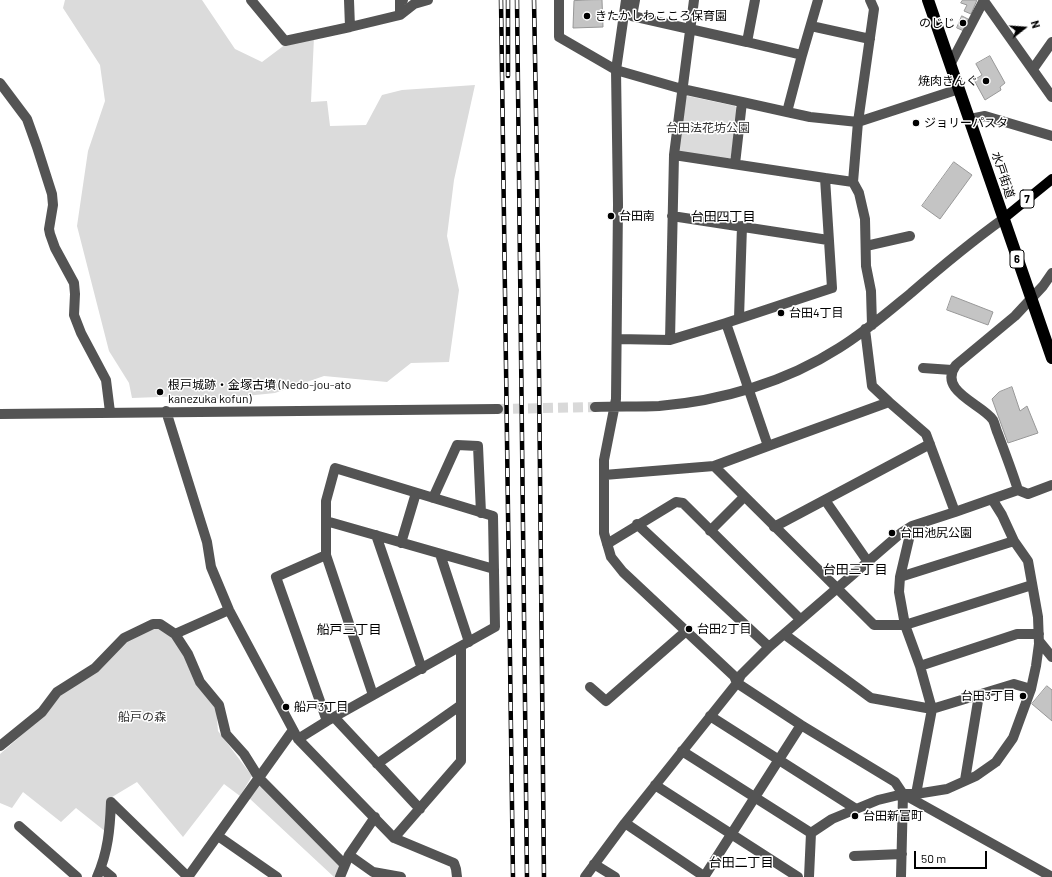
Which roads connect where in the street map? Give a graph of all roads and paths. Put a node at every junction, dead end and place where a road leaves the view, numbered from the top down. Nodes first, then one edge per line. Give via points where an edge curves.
1 (251, 0) edge
2 (349, 0) edge
3 (403, 0) edge
4 (428, 0) edge
5 (559, 0) edge
6 (626, 0) edge
7 (635, 0) edge
8 (694, 0) edge
9 (756, 0) edge
10 (818, 0) edge
11 (870, 0) edge
12 (928, 0) edge
13 (984, 1) edge
14 (400, 15) junction
15 (811, 26) junction
16 (350, 27) junction
17 (690, 30) junction
18 (870, 39) junction
19 (747, 42) junction
20 (1052, 42) edge
21 (802, 55) junction
22 (950, 65) junction
23 (1033, 69) junction
24 (616, 70) junction
25 (0, 83) edge
26 (682, 88) junction
27 (959, 89) junction
28 (1052, 98) edge
29 (742, 102) junction
30 (787, 112) junction
31 (970, 119) junction
32 (858, 122) junction
33 (1052, 136) edge
34 (674, 155) junction
35 (735, 164) junction
36 (824, 178) junction
37 (1052, 179) edge
38 (853, 182) junction
39 (672, 216) junction
40 (1003, 219) junction
41 (742, 226) junction
42 (910, 236) dead end
43 (828, 240) junction
44 (866, 246) junction
45 (1052, 274) edge
46 (1031, 299) junction
47 (740, 318) junction
48 (726, 323) junction
49 (868, 327) junction
50 (617, 339) junction
51 (670, 340) junction
52 (1052, 358) edge
53 (923, 368) dead end
54 (952, 370) junction
55 (748, 389) junction
56 (889, 402) junction
57 (615, 406) junction
58 (595, 407) tunnel mouth
59 (498, 409) tunnel mouth
60 (166, 411) junction
61 (110, 412) junction
62 (0, 414) edge
63 (930, 444) junction
64 (768, 446) junction
65 (714, 466) junction
66 (604, 475) junction
67 (1052, 485) edge
68 (1018, 490) junction
69 (416, 493) junction
70 (744, 497) junction
71 (433, 498) junction
72 (992, 499) junction
73 (825, 500) junction
74 (955, 512) junction
75 (481, 513) junction
76 (326, 521) junction
77 (637, 524) junction
78 (912, 526) junction
79 (774, 527) junction
80 (710, 530) junction
81 (376, 535) junction
82 (1014, 541) junction
83 (401, 543) junction
84 (607, 544) junction
85 (440, 554) junction
86 (326, 555) junction
87 (868, 562) junction
88 (494, 569) junction
89 (900, 577) junction
90 (1032, 585) junction
91 (837, 589) junction
92 (229, 610) junction
93 (800, 619) junction
94 (905, 625) junction
95 (684, 632) junction
96 (175, 634) junction
97 (784, 634) junction
98 (1039, 638) junction
99 (465, 644) junction
100 (769, 647) junction
101 (1052, 657) edge
102 (920, 666) junction
103 (422, 669) junction
104 (737, 683) junction
105 (590, 687) dead end
106 (1030, 689) junction
107 (373, 695) junction
108 (979, 695) junction
109 (461, 705) junction
110 (932, 709) junction
111 (710, 716) junction
112 (330, 719) junction
113 (801, 725) junction
114 (296, 734) junction
115 (0, 746) edge
116 (682, 751) junction
117 (778, 760) junction
118 (377, 764) junction
119 (259, 778) junction
120 (965, 780) junction
121 (655, 786) junction
122 (903, 794) junction
123 (916, 794) junction
124 (754, 797) junction
125 (420, 809) junction
126 (856, 809) junction
127 (375, 817) junction
128 (625, 823) junction
129 (19, 826) dead end
130 (811, 833) junction
131 (731, 834) junction
132 (218, 836) junction
133 (394, 838) junction
134 (902, 854) junction
135 (854, 856) dead end
136 (346, 859) junction
137 (594, 864) junction
138 (99, 872) edge
139 (1052, 876) edge
140 (77, 877) edge
141 (112, 877) edge
142 (188, 877) edge
143 (277, 877) edge
144 (340, 877) edge
145 (401, 877) edge
146 (456, 877) edge
147 (585, 877) edge
148 (615, 877) edge
149 (704, 877) edge
150 (798, 877) edge
151 (809, 877) edge
152 (901, 877) edge

1 - 16 street via 284,41
2 - 16 street
3 - 14 street via 400,1
4 - 14 street via 414,4
5 - 24 street via 559,37
6 - 24 street
7 - 17 street via 632,16
8 - 17 street
9 - 19 street
10 - 15 street
11 - 18 street via 874,9
12 - 22 highway, 水戸街道 / 6
13 - 22 street
13 - 23 street
14 - 16 street
15 - 18 street
15 - 21 street
17 - 19 street
17 - 26 street
18 - 32 street
19 - 21 street
20 - 23 street
21 - 30 street
22 - 27 highway, 水戸街道 / 6
23 - 28 street
24 - 26 street
24 - 50 street
25 - 61 street via 26,120 39,154 52,194 50,234 74,283 74,314 106,380
26 - 29 street
26 - 34 street
27 - 31 highway, 水戸街道 / 6
27 - 32 street
29 - 30 street
29 - 35 street
30 - 32 street
31 - 33 street via 985,116
31 - 40 highway, 水戸街道 / 6
32 - 38 street
34 - 35 street
34 - 39 street
35 - 36 street
36 - 38 street
36 - 43 street
37 - 40 main road, 7
38 - 44 street via 859,193 865,219
39 - 41 street
39 - 51 street
40 - 46 highway, 水戸街道 / 6
40 - 49 street
41 - 43 street
41 - 47 street
42 - 44 street
43 - 47 street via 832,288
44 - 49 street via 866,266 871,291
45 - 46 street
46 - 52 highway, 水戸街道 / 6
46 - 54 street
47 - 48 street
48 - 51 street
48 - 55 street
49 - 55 street via 807,365
49 - 56 street via 872,386
50 - 51 street
50 - 57 street
53 - 54 street
54 - 68 street via 953,384 963,396 993,420
55 - 57 street via 658,406
55 - 64 street
56 - 63 street via 926,434
56 - 64 street
57 - 58 street
57 - 66 street via 604,460
59 - 60 street
60 - 61 street
60 - 92 street via 207,542 211,567
61 - 62 street
63 - 73 street
63 - 74 street
64 - 65 street
65 - 66 street
65 - 70 street
66 - 84 street via 604,533
67 - 68 street via 1028,494
68 - 72 street
69 - 71 street
69 - 76 street via 335,468 326,501
69 - 83 street
70 - 79 street
70 - 80 street
71 - 75 street
71 - 75 street via 457,445 478,446
72 - 74 street
72 - 82 street
73 - 79 street
73 - 87 street
74 - 78 street
75 - 88 street via 493,516
76 - 81 street
76 - 86 street
77 - 80 street via 676,502 683,503
77 - 84 street
77 - 100 street
78 - 87 street
78 - 89 street
79 - 91 street
80 - 93 street
81 - 83 street
81 - 103 street
82 - 89 street
82 - 90 street via 1028,561
83 - 85 street
84 - 95 street via 612,557 623,572
85 - 88 street
85 - 99 street
86 - 107 street
86 - 112 street via 276,577
87 - 91 street
88 - 99 street via 495,627
89 - 94 street
90 - 94 street
90 - 98 street
91 - 93 street
91 - 94 street via 874,625
92 - 96 street
92 - 114 street
93 - 97 street
94 - 102 street
95 - 104 street via 734,676
95 - 105 street via 606,702
96 - 115 street via 160,624 153,624 124,638 95,668 57,692 42,712
96 - 119 street via 188,654 200,682 220,705 226,734 244,754
97 - 100 street
97 - 110 street via 871,698
98 - 101 street
98 - 102 street via 1017,634
98 - 106 street
99 - 103 street
99 - 109 street
100 - 104 street via 741,675
102 - 110 street
103 - 107 street
104 - 111 street
104 - 113 street
106 - 108 street via 1014,684
106 - 120 street via 1013,738 996,762 976,776
107 - 112 street
108 - 110 street
108 - 120 street
109 - 118 street
109 - 125 street via 461,761
110 - 123 street
111 - 116 street
111 - 117 street
112 - 114 street
112 - 118 street
113 - 117 street
113 - 122 street via 895,782
114 - 119 street
114 - 127 street
116 - 121 street
116 - 124 street
117 - 124 street
117 - 126 street
118 - 125 street
119 - 132 street
119 - 136 street
120 - 123 street via 947,789
121 - 128 street
121 - 131 street
122 - 123 street
122 - 126 street
122 - 134 street
122 - 139 street
124 - 130 street
124 - 131 street
125 - 133 street
126 - 130 street via 832,819
127 - 133 street
127 - 136 street
128 - 137 street
128 - 149 street
129 - 140 street
130 - 151 street
131 - 149 street
131 - 150 street
132 - 142 street
132 - 143 street
133 - 146 street via 454,863
134 - 135 street
134 - 152 street
136 - 144 street
136 - 145 street via 372,872
137 - 147 street
137 - 148 street
138 - 141 street
138 - 142 street via 109,839 111,802

